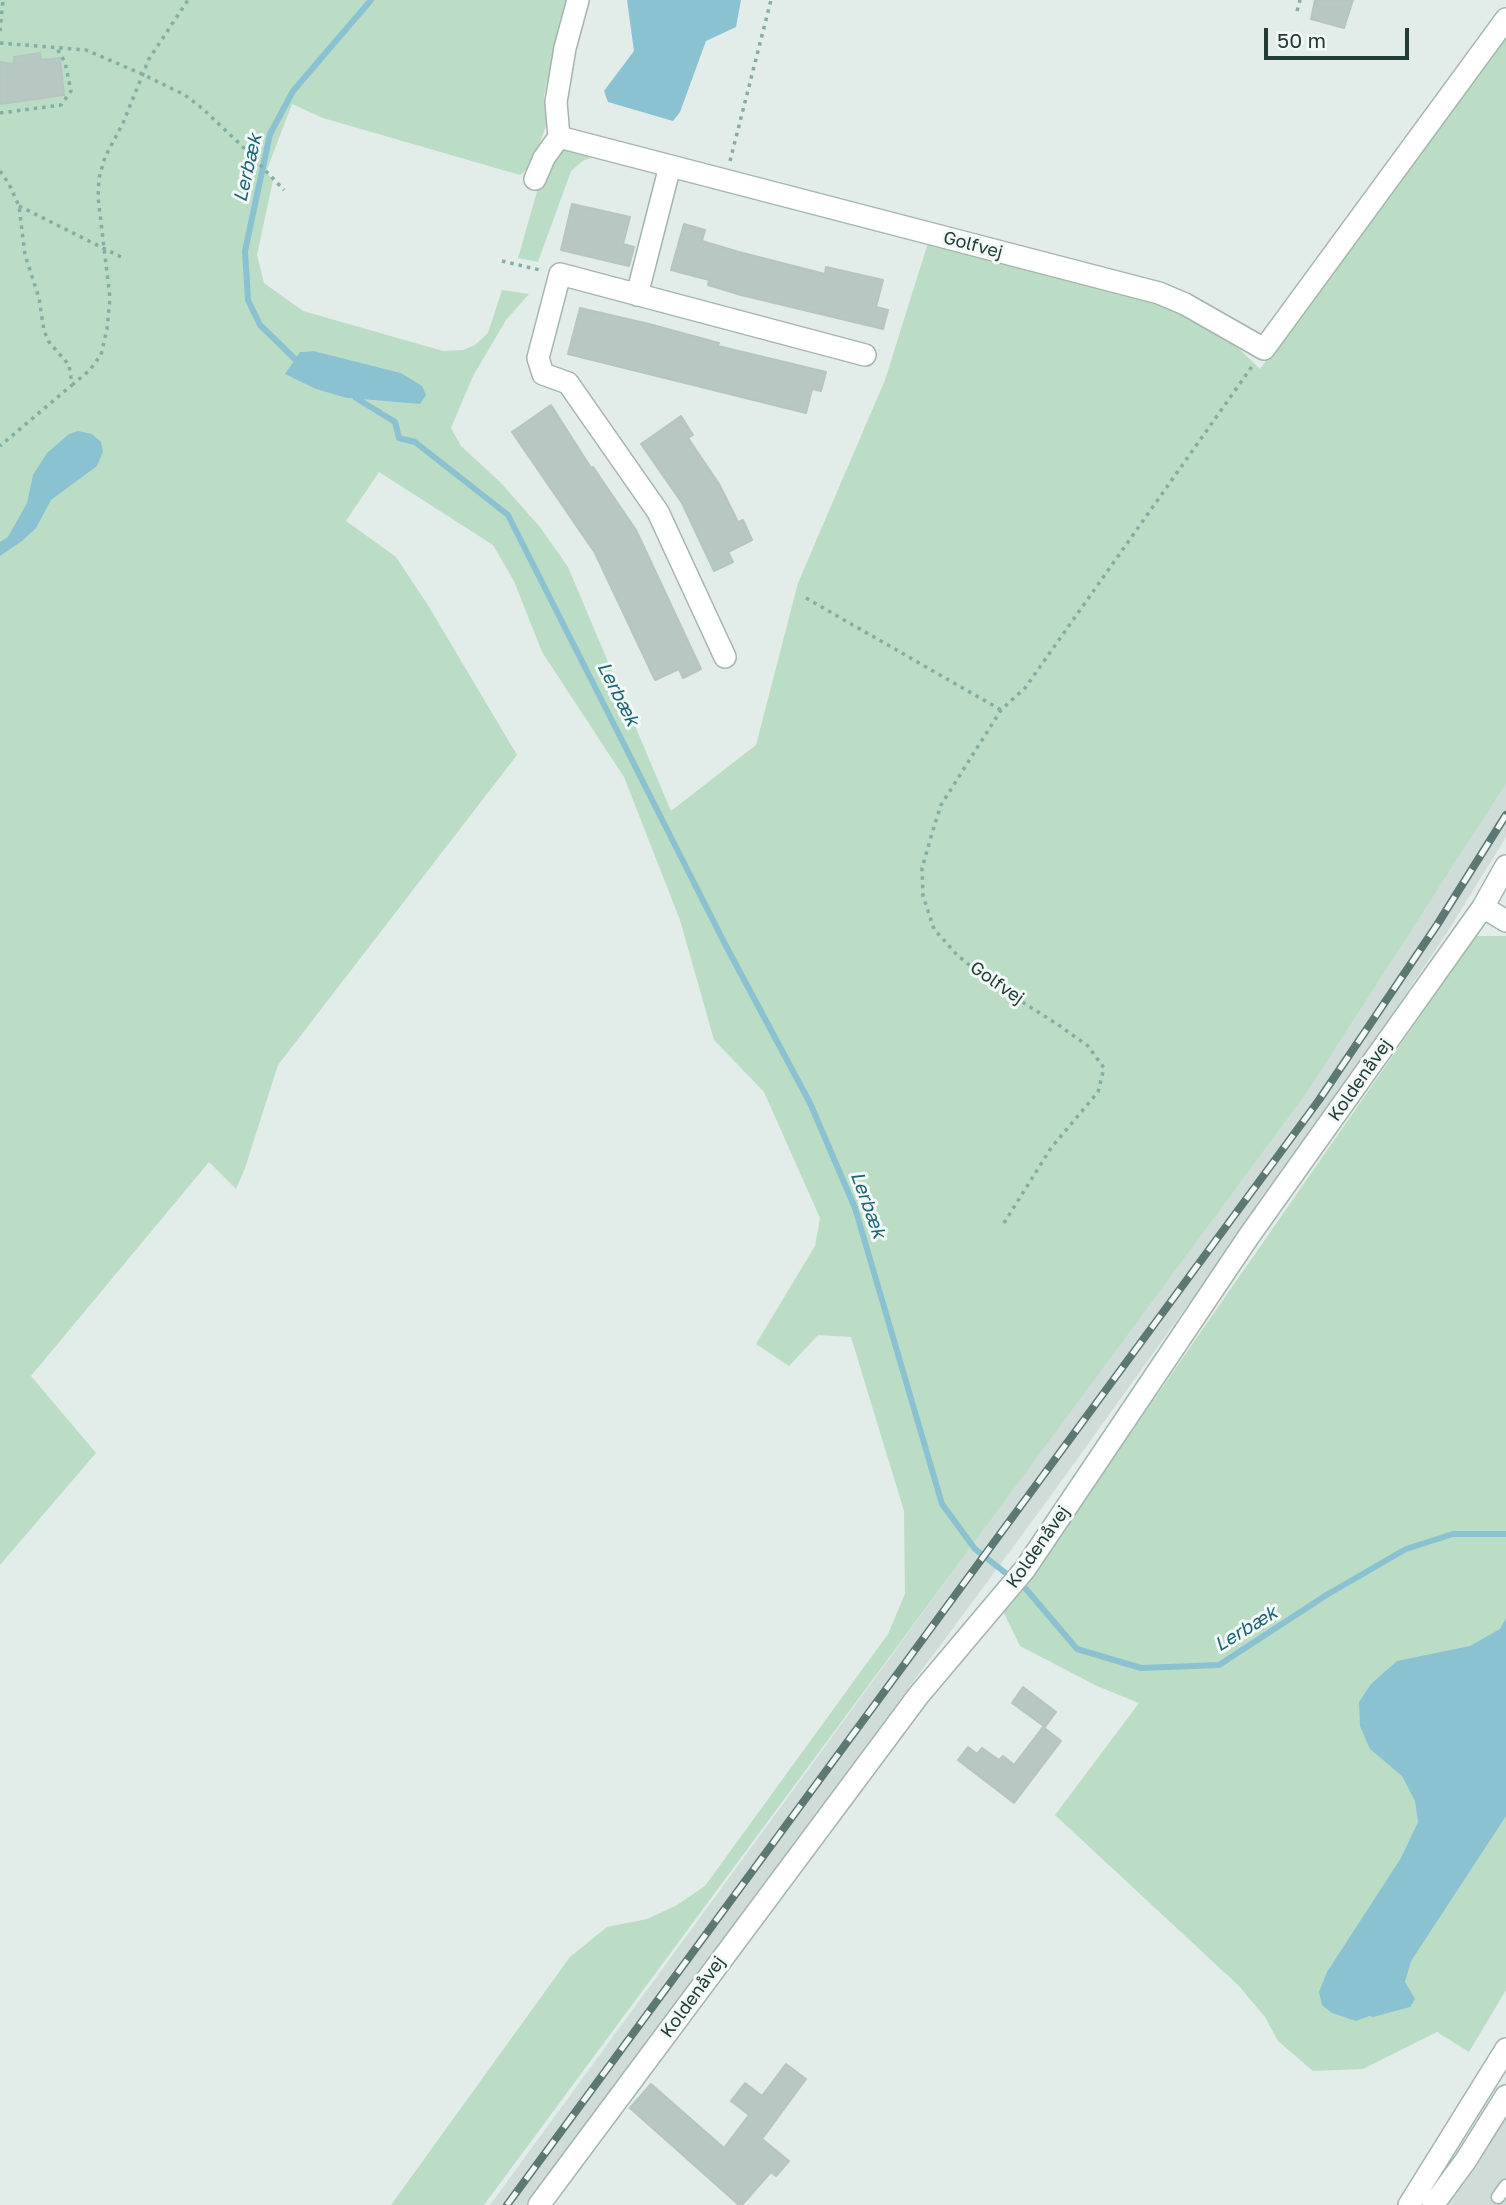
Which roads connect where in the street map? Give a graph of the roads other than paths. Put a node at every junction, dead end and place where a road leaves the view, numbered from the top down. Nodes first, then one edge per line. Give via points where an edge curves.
1 (578, 0) edge
2 (1506, 19) edge
3 (559, 136) junction
4 (670, 166) junction
5 (535, 179) dead end
6 (637, 295) junction
7 (865, 355) dead end
8 (725, 657) dead end
9 (1506, 866) edge
10 (1483, 907) junction
11 (1506, 920) edge
12 (1506, 2049) edge
13 (1506, 2096) edge
14 (539, 2205) edge
15 (1409, 2205) edge
16 (1433, 2205) edge

1 - 3 street via 556,102
2 - 4 street, Golfvej via 1264,349 1159,293
3 - 4 street, Golfvej
3 - 5 street
4 - 6 street
6 - 7 street
6 - 8 street via 560,274 538,358 543,374 568,383 658,512
9 - 10 street, Koldenåvej
10 - 11 street
10 - 14 street, Koldenåvej via 1250,1236 1025,1569 918,1696
12 - 15 street
13 - 16 street

